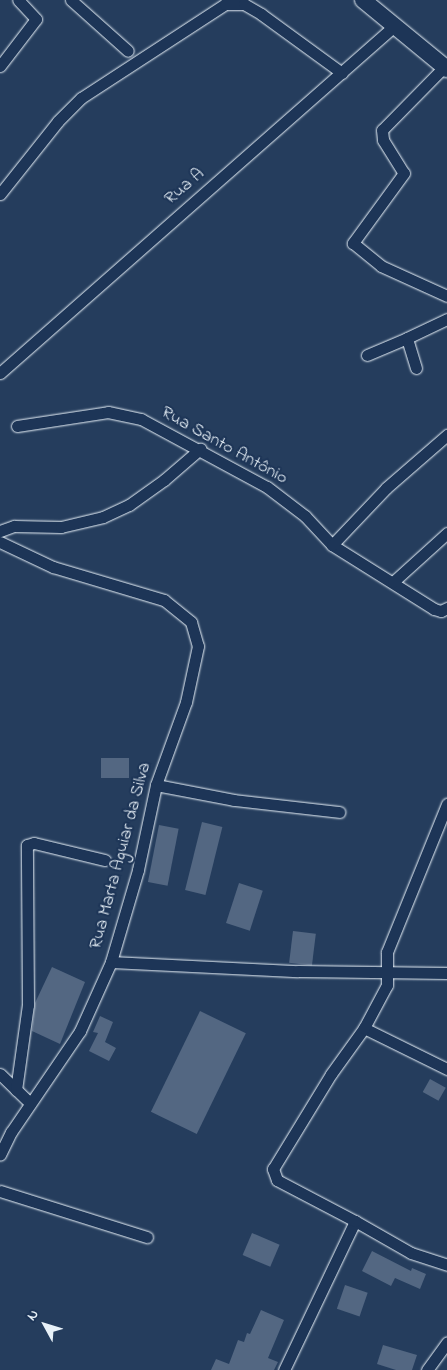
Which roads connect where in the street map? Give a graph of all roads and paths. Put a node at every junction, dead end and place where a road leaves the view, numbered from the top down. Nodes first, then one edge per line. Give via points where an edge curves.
1 (18, 0) edge
2 (71, 0) edge
3 (363, 0) edge
4 (393, 27) junction
5 (128, 51) dead end
6 (0, 66) edge
7 (446, 68) edge
8 (342, 73) junction
9 (0, 194) edge
10 (447, 296) edge
11 (447, 318) edge
12 (407, 338) junction
13 (367, 355) dead end
14 (416, 368) dead end
15 (0, 373) edge
16 (16, 426) dead end
17 (447, 435) edge
18 (200, 449) junction
19 (0, 531) edge
20 (447, 533) edge
21 (0, 542) edge
22 (332, 545) junction
23 (393, 582) junction
24 (444, 609) edge
25 (156, 786) junction
26 (447, 804) edge
27 (339, 812) dead end
28 (105, 860) dead end
29 (111, 962) junction
30 (387, 971) junction
31 (447, 974) edge
32 (364, 1028) junction
33 (447, 1069) edge
34 (0, 1074) edge
35 (16, 1090) junction
36 (30, 1103) junction
37 (0, 1154) edge
38 (0, 1191) edge
39 (355, 1221) junction
40 (147, 1237) dead end
41 (447, 1265) edge
42 (447, 1342) edge
43 (284, 1370) edge
44 (427, 1370) edge

1 - 6 street via 36,19
2 - 5 street
3 - 4 main road
4 - 7 main road
4 - 8 street, Rua A
7 - 10 street via 382,130 383,140 404,173 353,243 381,266
8 - 9 street via 261,14 244,4 225,4 81,98 58,121
8 - 15 street, Rua A
11 - 12 street
12 - 13 street
12 - 14 street
16 - 18 street, Rua Santo Antônio via 87,414 119,413 141,419
17 - 22 street via 393,482
18 - 19 street via 129,505 103,517 61,527 14,526
18 - 22 street, Rua Santo Antônio via 278,494 305,516
20 - 23 street
21 - 25 street, Rua Marta Aguiar da Silva via 46,564 164,600 183,613 196,632 198,646 186,702
22 - 23 street, Rua Santo Antônio
23 - 24 street, Rua Santo Antônio
25 - 27 street via 234,800
25 - 29 street, Rua Marta Aguiar da Silva via 138,870
26 - 30 street via 390,944 385,960
28 - 35 street via 34,843 27,845 28,1005
29 - 30 street via 298,972
29 - 36 street, Rua Marta Aguiar da Silva via 80,1031
30 - 31 street
30 - 32 street via 387,985
32 - 33 street
32 - 39 street via 331,1074 273,1169 277,1180
34 - 35 street
35 - 36 street
36 - 37 street, Rua Marta Aguiar da Silva
38 - 40 street
39 - 41 street via 411,1253
39 - 43 street
42 - 44 street

